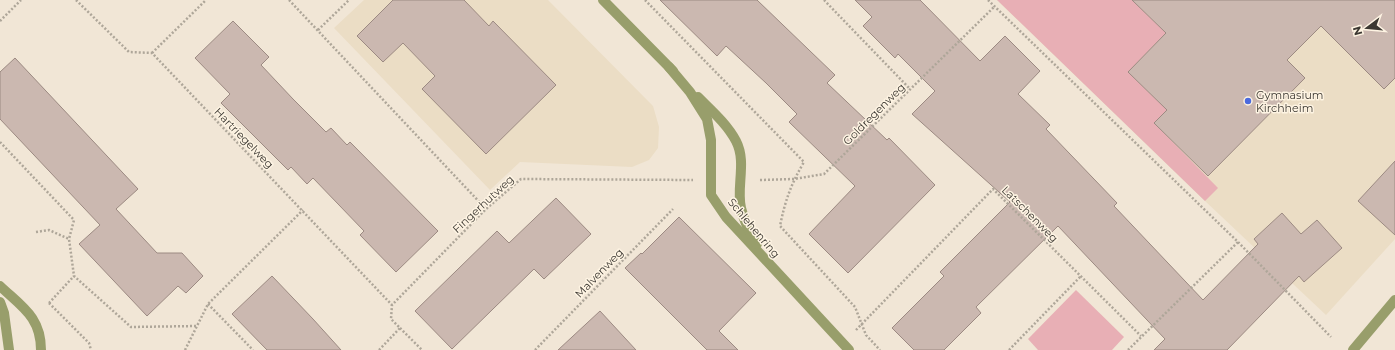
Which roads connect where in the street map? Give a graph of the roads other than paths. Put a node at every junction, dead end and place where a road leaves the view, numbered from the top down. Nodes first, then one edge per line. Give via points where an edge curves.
1 (603, 0) edge
2 (669, 67) junction
3 (777, 274) junction
4 (0, 286) edge
5 (1395, 300) edge
6 (0, 302) edge
7 (846, 347) edge
8 (9, 350) edge
9 (41, 350) edge
10 (1353, 350) edge

1 - 2 street, Schlehenring
2 - 3 street, Schlehenring via 725,124 737,142 741,160 740,207 750,234
2 - 3 street, Schlehenring via 690,92 707,119 711,140 711,195 726,217
3 - 7 street, Schlehenring
4 - 9 street via 34,318 41,340
5 - 10 street
6 - 8 street

